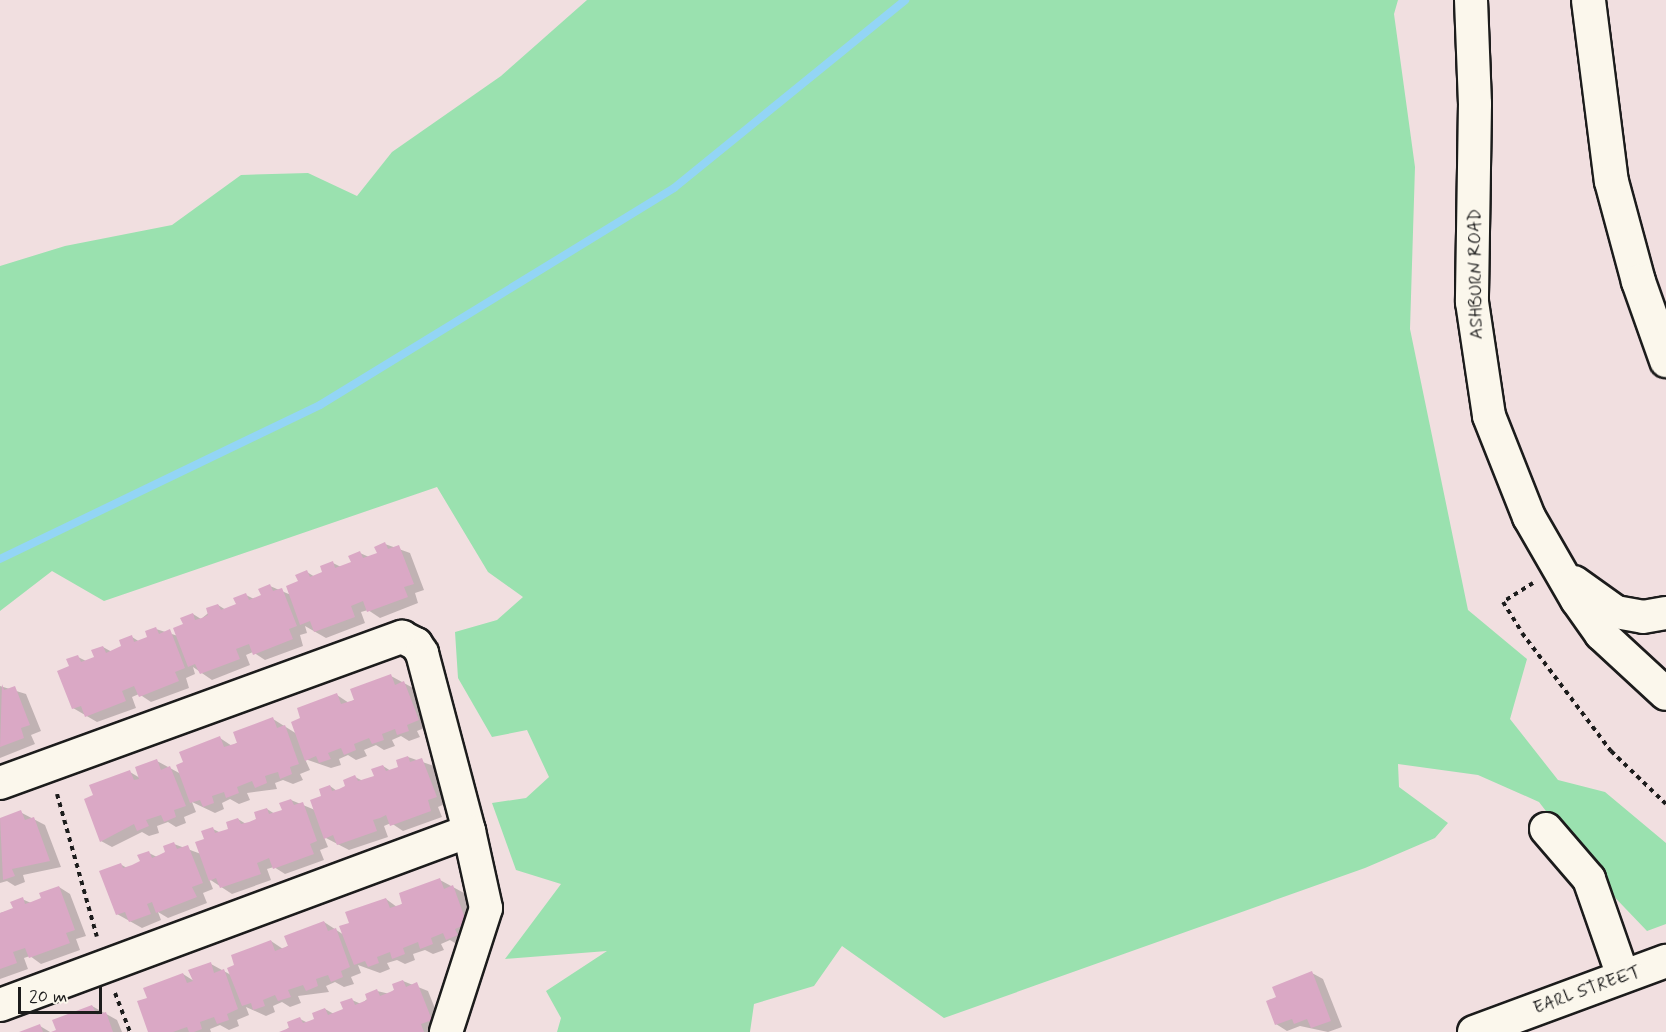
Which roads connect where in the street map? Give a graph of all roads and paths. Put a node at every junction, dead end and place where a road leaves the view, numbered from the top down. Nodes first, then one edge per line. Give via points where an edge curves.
1 (1471, 0) edge
2 (1588, 0) edge
3 (1666, 360) edge
4 (1558, 567) junction
5 (1666, 613) edge
6 (1666, 694) edge
7 (48, 765) junction
8 (0, 783) edge
9 (1666, 804) edge
10 (1546, 829) dead end
11 (469, 831) junction
12 (1666, 960) edge
13 (105, 966) junction
14 (1623, 976) junction
15 (0, 1005) edge
16 (130, 1032) edge
17 (446, 1032) edge
18 (1474, 1032) edge

1 - 4 street, ASHBURN ROAD via 1475,104 1472,302 1482,384 1509,475
2 - 3 highway via 1611,182 1638,281
4 - 5 street, ASHBURN ROAD via 1616,612 1643,617
4 - 6 street, ASHBURN ROAD via 1601,634
4 - 9 path via 1503,602 1531,648 1589,724
7 - 8 street
7 - 11 street via 402,637 416,644 422,654
7 - 13 path
10 - 14 street via 1589,879
11 - 13 street
11 - 17 street via 486,908
12 - 14 street, EARL STREET
13 - 15 street
13 - 16 path
14 - 18 street, EARL STREET

